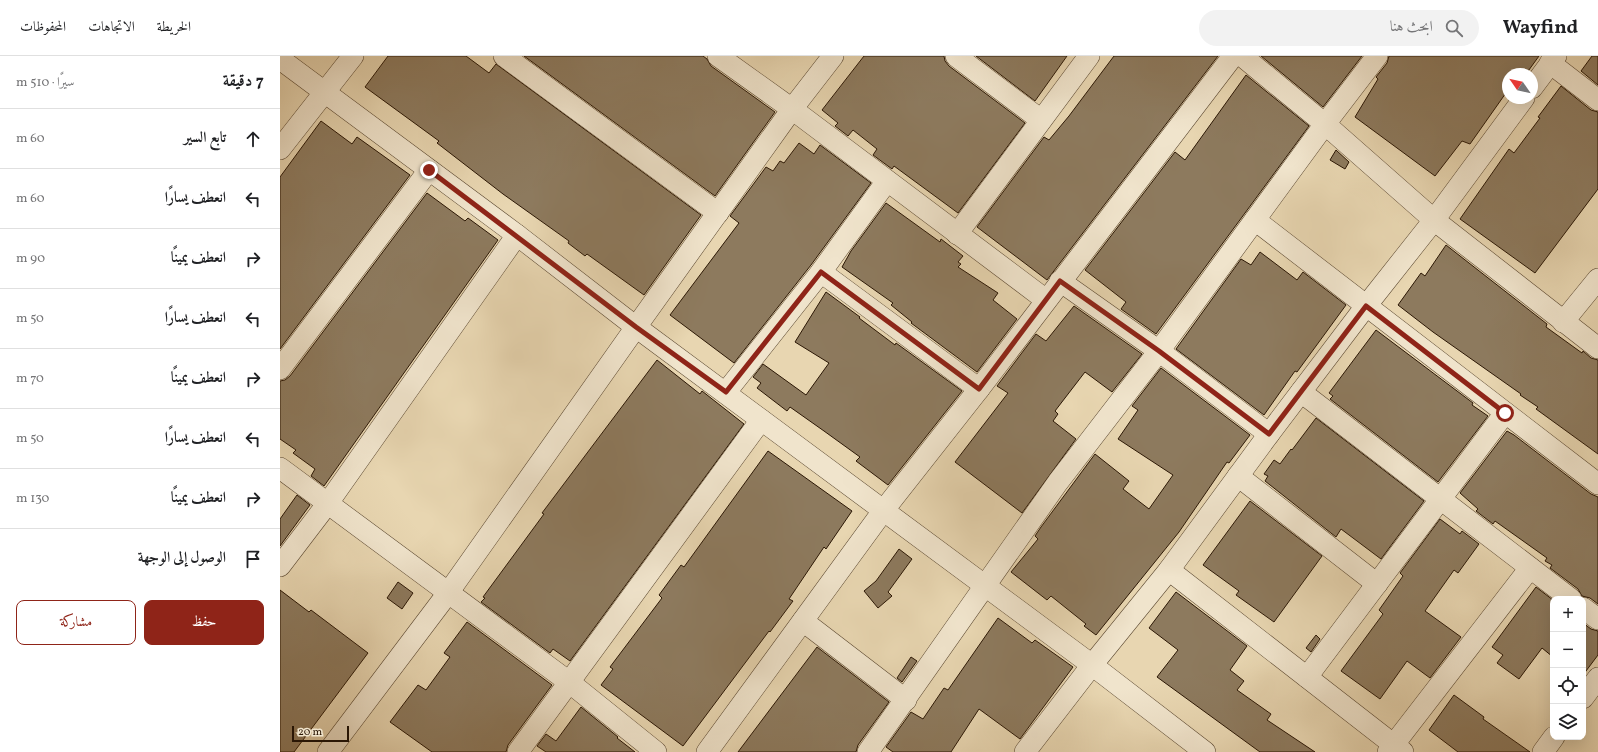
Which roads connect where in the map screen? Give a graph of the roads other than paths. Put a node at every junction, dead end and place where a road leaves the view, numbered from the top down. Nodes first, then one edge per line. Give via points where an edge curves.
1 (353, 56) edge
2 (504, 56) edge
3 (718, 56) edge
4 (833, 56) edge
5 (956, 56) edge
6 (1089, 56) edge
7 (1233, 56) edge
8 (1242, 56) edge
9 (1377, 56) edge
10 (280, 59) edge
11 (1553, 60) edge
12 (1538, 80) edge
13 (324, 92) junction
14 (1598, 100) edge
15 (1520, 104) edge
16 (792, 109) junction
17 (1041, 120) junction
18 (1325, 124) junction
19 (280, 149) edge
20 (429, 170) junction
21 (887, 181) junction
22 (718, 213) junction
23 (1255, 220) junction
24 (1434, 220) junction
25 (957, 234) junction
26 (517, 235) junction
27 (821, 272) junction
28 (1598, 279) edge
29 (1060, 281) junction
30 (1046, 300) junction
31 (1366, 306) junction
32 (1563, 322) junction
33 (636, 327) junction
34 (1598, 348) edge
35 (1159, 351) junction
36 (280, 370) edge
37 (979, 389) junction
38 (726, 392) junction
39 (1301, 392) junction
40 (1505, 413) junction
41 (761, 420) junction
42 (1269, 434) junction
43 (280, 468) edge
44 (1238, 476) junction
45 (1597, 482) edge
46 (1440, 500) junction
47 (328, 503) junction
48 (883, 511) junction
49 (280, 566) edge
50 (1530, 568) junction
51 (1169, 570) junction
52 (1377, 584) junction
53 (984, 585) junction
54 (448, 593) junction
55 (1567, 596) edge
56 (1586, 610) edge
57 (1598, 619) edge
58 (803, 621) junction
59 (1092, 665) junction
60 (1307, 677) junction
61 (1598, 678) edge
62 (568, 682) junction
63 (1586, 694) edge
64 (906, 700) junction
65 (1552, 740) edge
66 (1395, 750) edge
67 (328, 752) edge
68 (518, 752) edge
69 (656, 752) edge
70 (707, 752) edge
71 (868, 752) edge
72 (1025, 752) edge
73 (1205, 752) edge
74 (1543, 752) edge

1 - 13 street
2 - 22 street
3 - 16 street
4 - 16 street
5 - 17 street
6 - 17 street
7 - 29 street
8 - 18 street
9 - 18 street
10 - 13 street
11 - 12 street
11 - 14 street
13 - 19 street
13 - 20 street
15 - 24 street
16 - 21 street
16 - 22 street
17 - 25 street
18 - 23 street
18 - 24 street
20 - 26 street
20 - 36 street
21 - 25 street
21 - 27 street
22 - 33 street
23 - 31 street
23 - 35 street
24 - 31 street
24 - 32 street
25 - 30 street
26 - 33 street
26 - 47 street
27 - 37 street
27 - 38 street
28 - 32 street
29 - 30 street
29 - 35 street
30 - 37 street
31 - 39 street
31 - 40 street
32 - 34 street
33 - 38 street
33 - 54 street
35 - 42 street
35 - 53 street via 1058,482
37 - 48 street
38 - 41 street
39 - 42 street
39 - 46 street
40 - 45 street
40 - 46 street
41 - 48 street
41 - 62 street
42 - 44 street
43 - 47 street
44 - 51 street
44 - 52 street
46 - 50 street
46 - 52 street
47 - 49 street
47 - 54 street
48 - 53 street
48 - 58 street
50 - 55 street
50 - 66 street
51 - 59 street
51 - 60 street
52 - 60 street
53 - 59 street
53 - 64 street
54 - 62 street
54 - 67 street
56 - 57 street
58 - 64 street
58 - 70 street
59 - 72 street
59 - 73 street
60 - 66 street
61 - 63 street
62 - 68 street
62 - 69 street
64 - 71 street
65 - 74 street

